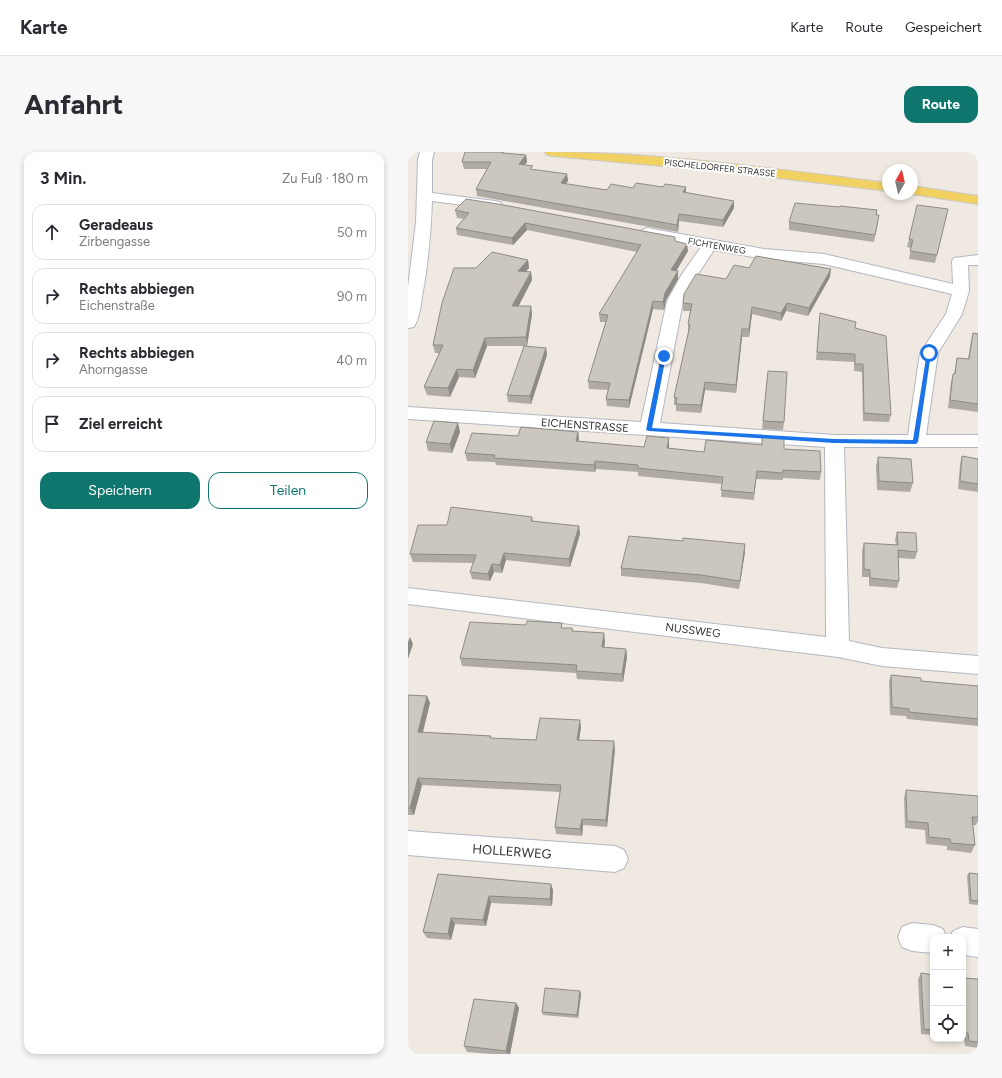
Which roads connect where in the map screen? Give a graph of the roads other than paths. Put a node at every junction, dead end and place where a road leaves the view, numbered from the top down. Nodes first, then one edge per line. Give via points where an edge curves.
1 (427, 152) edge
2 (552, 152) edge
3 (412, 165) dead end
4 (425, 176) junction
5 (882, 186) edge
6 (918, 191) edge
7 (425, 196) junction
8 (978, 200) edge
9 (506, 207) edge
10 (629, 230) edge
11 (710, 245) junction
12 (978, 260) edge
13 (961, 292) junction
14 (408, 322) edge
15 (408, 413) edge
16 (649, 430) junction
17 (834, 441) junction
18 (978, 441) edge
19 (916, 442) junction
20 (408, 596) edge
21 (838, 648) junction
22 (978, 665) edge
23 (408, 843) edge
24 (615, 859) dead end
25 (966, 941) edge
26 (978, 943) edge

1 - 4 street via 424,160
2 - 5 main road, PISCHELDORFER STRASSE via 729,168
3 - 4 street
4 - 7 street
6 - 8 main road
7 - 9 street
7 - 14 street via 420,272
10 - 11 street, FICHTENWEG
11 - 13 street, FICHTENWEG via 764,254 824,259
11 - 16 street via 675,300
12 - 13 street via 960,261
13 - 19 street via 954,314 929,353
15 - 16 street, EICHENSTRASSE
16 - 17 street, EICHENSTRASSE
17 - 19 street, EICHENSTRASSE
17 - 21 street
18 - 19 street, EICHENSTRASSE
20 - 21 street, NUSSWEG
21 - 22 street, NUSSWEG via 882,657
23 - 24 street, HOLLERWEG
25 - 26 street

